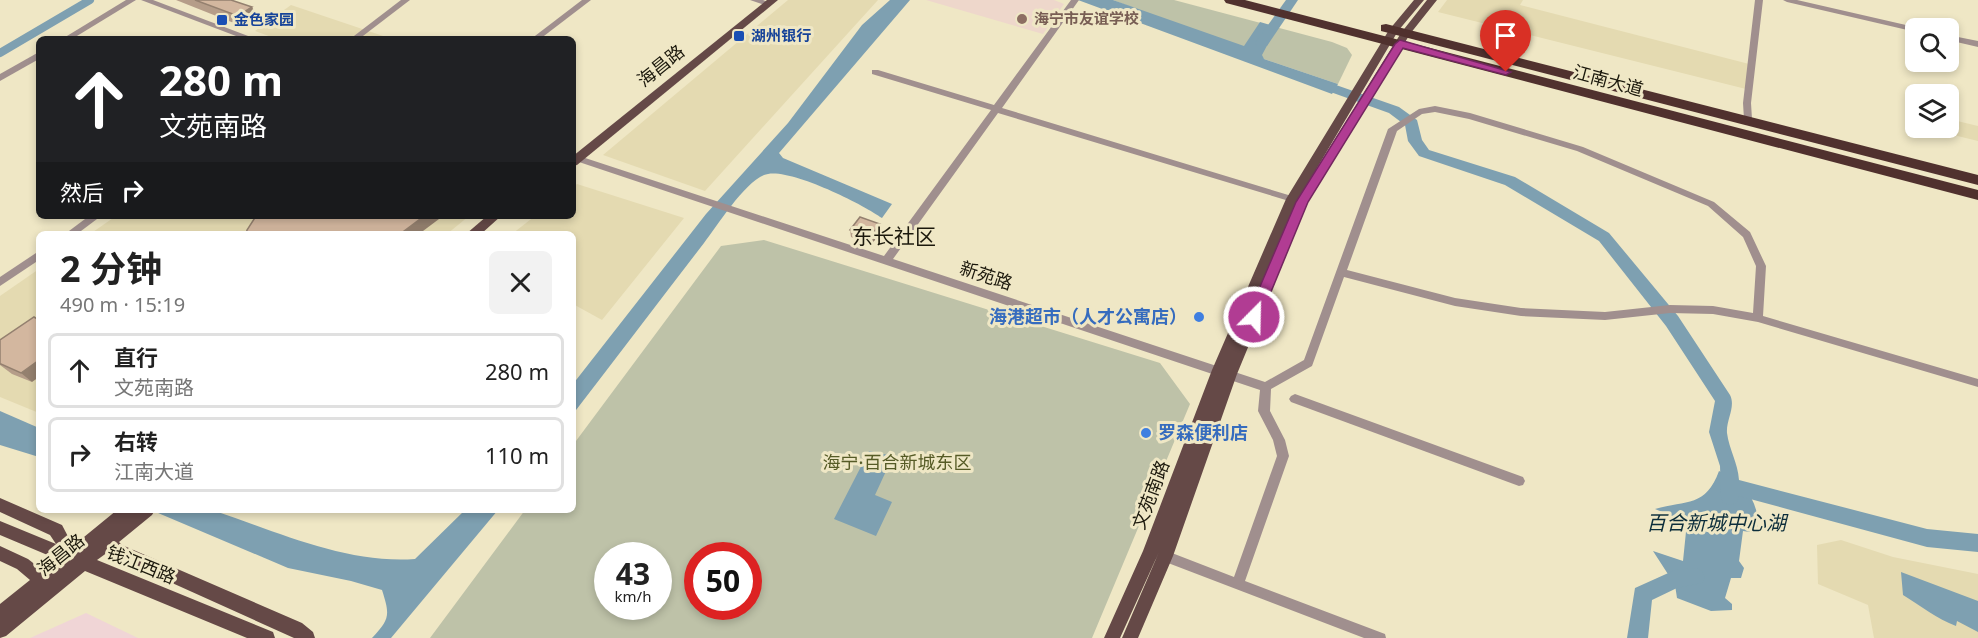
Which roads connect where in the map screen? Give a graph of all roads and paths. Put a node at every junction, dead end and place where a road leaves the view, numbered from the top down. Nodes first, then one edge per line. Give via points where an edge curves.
1 (132, 0) edge
2 (146, 0) edge
3 (406, 0) edge
4 (587, 0) edge
5 (1230, 0) edge
6 (1275, 0) edge
7 (1419, 0) edge
8 (1432, 0) edge
9 (1759, 0) edge
10 (1788, 0) edge
11 (763, 1) edge
12 (1073, 2) edge
13 (1311, 15) junction
14 (1905, 27) edge
15 (71, 36) edge
16 (244, 36) edge
17 (358, 36) edge
18 (539, 36) edge
19 (1398, 37) junction
20 (1959, 40) edge
21 (1978, 44) edge
22 (36, 57) edge
23 (875, 72) dead end
24 (0, 78) edge
25 (1354, 108) junction
26 (998, 110) junction
27 (1748, 119) junction
28 (576, 156) edge
29 (576, 159) edge
30 (1978, 180) edge
31 (1978, 195) edge
32 (1292, 199) junction
33 (92, 219) edge
34 (491, 219) edge
35 (503, 219) edge
36 (74, 231) edge
37 (476, 231) edge
38 (489, 231) edge
39 (36, 257) edge
40 (887, 260) junction
41 (1341, 272) junction
42 (0, 282) edge
43 (1758, 318) junction
44 (1225, 372) junction
45 (1978, 383) edge
46 (1266, 387) junction
47 (1295, 399) dead end
48 (1519, 481) dead end
49 (0, 504) edge
50 (136, 513) edge
51 (137, 513) edge
52 (0, 528) edge
53 (109, 541) junction
54 (0, 553) edge
55 (1158, 553) junction
56 (76, 560) junction
57 (40, 581) junction
58 (1238, 583) junction
59 (0, 614) edge
60 (0, 630) edge
61 (267, 638) edge
62 (307, 638) edge
63 (1112, 638) edge
64 (1130, 638) edge
65 (1380, 638) edge

1 - 15 street
2 - 16 street
3 - 17 street
4 - 18 street
5 - 13 highway, 江南大道
6 - 13 highway, 江南大道
7 - 19 main road
8 - 19 main road
9 - 27 street
10 - 14 street
11 - 28 main road, 海昌路
12 - 26 street
13 - 19 highway, 江南大道
19 - 25 main road
19 - 27 highway, 江南大道
19 - 31 highway, 江南大道
20 - 21 street
22 - 24 street
23 - 26 street
25 - 32 main road, 文苑南路
25 - 44 main road, 文苑南路 via 1302,202
26 - 32 street
26 - 40 street
27 - 30 highway, 江南大道
29 - 40 street, 新苑路
32 - 44 main road, 文苑南路
33 - 36 street
34 - 37 main road
35 - 38 main road
39 - 42 street
40 - 44 street, 新苑路
41 - 43 street via 1455,302 1521,312 1605,316 1670,309 1713,310
41 - 43 street via 1393,129 1418,113 1435,109 1580,149 1711,204 1747,235 1761,266
41 - 46 street via 1308,363
43 - 45 street
44 - 46 street, 新苑路
44 - 55 main road, 文苑南路
46 - 58 street via 1264,411 1280,440 1283,456
47 - 48 street
49 - 56 main road via 56,530
50 - 56 main road, 海昌路
51 - 53 main road, 海昌路
52 - 56 main road, 钱江西路
53 - 56 main road, 海昌路
53 - 62 main road via 116,550 296,629
54 - 57 main road via 21,563
55 - 58 street
55 - 63 main road, 文苑南路
55 - 64 main road, 文苑南路
56 - 57 main road, 海昌路
56 - 60 main road, 海昌路
56 - 61 main road, 钱江西路
57 - 59 main road, 海昌路
58 - 65 street

